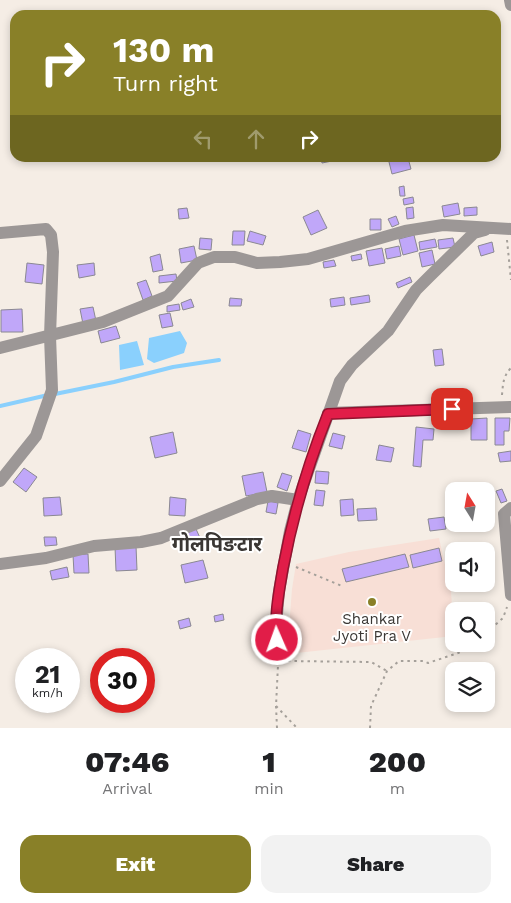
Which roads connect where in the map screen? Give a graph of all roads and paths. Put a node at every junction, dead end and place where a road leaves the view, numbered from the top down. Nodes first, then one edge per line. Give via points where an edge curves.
1 (510, 0) edge
2 (511, 6) edge
3 (490, 229) junction
4 (509, 229) edge
5 (0, 233) edge
6 (511, 280) edge
7 (50, 336) junction
8 (0, 348) edge
9 (511, 368) edge
10 (506, 408) edge
11 (328, 414) junction
12 (0, 481) edge
13 (298, 500) junction
14 (511, 508) edge
15 (0, 564) edge
16 (284, 565) junction
17 (342, 586) dead end
18 (511, 595) edge
19 (495, 625) edge
20 (461, 652) edge
21 (279, 654) junction
22 (387, 671) junction
23 (276, 706) junction
24 (277, 728) edge
25 (297, 728) edge
26 (369, 728) edge

1 - 2 street
3 - 4 street
3 - 7 street via 443,225 405,231 308,259 280,262 214,257 198,263 168,296 103,322
3 - 11 street via 474,233 416,290 388,331 340,381
4 - 6 path
5 - 7 street via 46,229 51,235
7 - 8 street
7 - 12 street via 51,394 36,436
9 - 10 path via 503,381
10 - 11 street
11 - 13 street
13 - 15 street via 272,496 257,499 160,538 94,546 46,558
13 - 16 street
14 - 18 street via 504,514
16 - 17 path
16 - 21 street via 276,626
18 - 19 path via 503,618
20 - 22 path via 428,663 399,661
21 - 22 path via 285,661 371,662
21 - 23 path
22 - 26 path via 371,706
23 - 24 path
23 - 25 path

